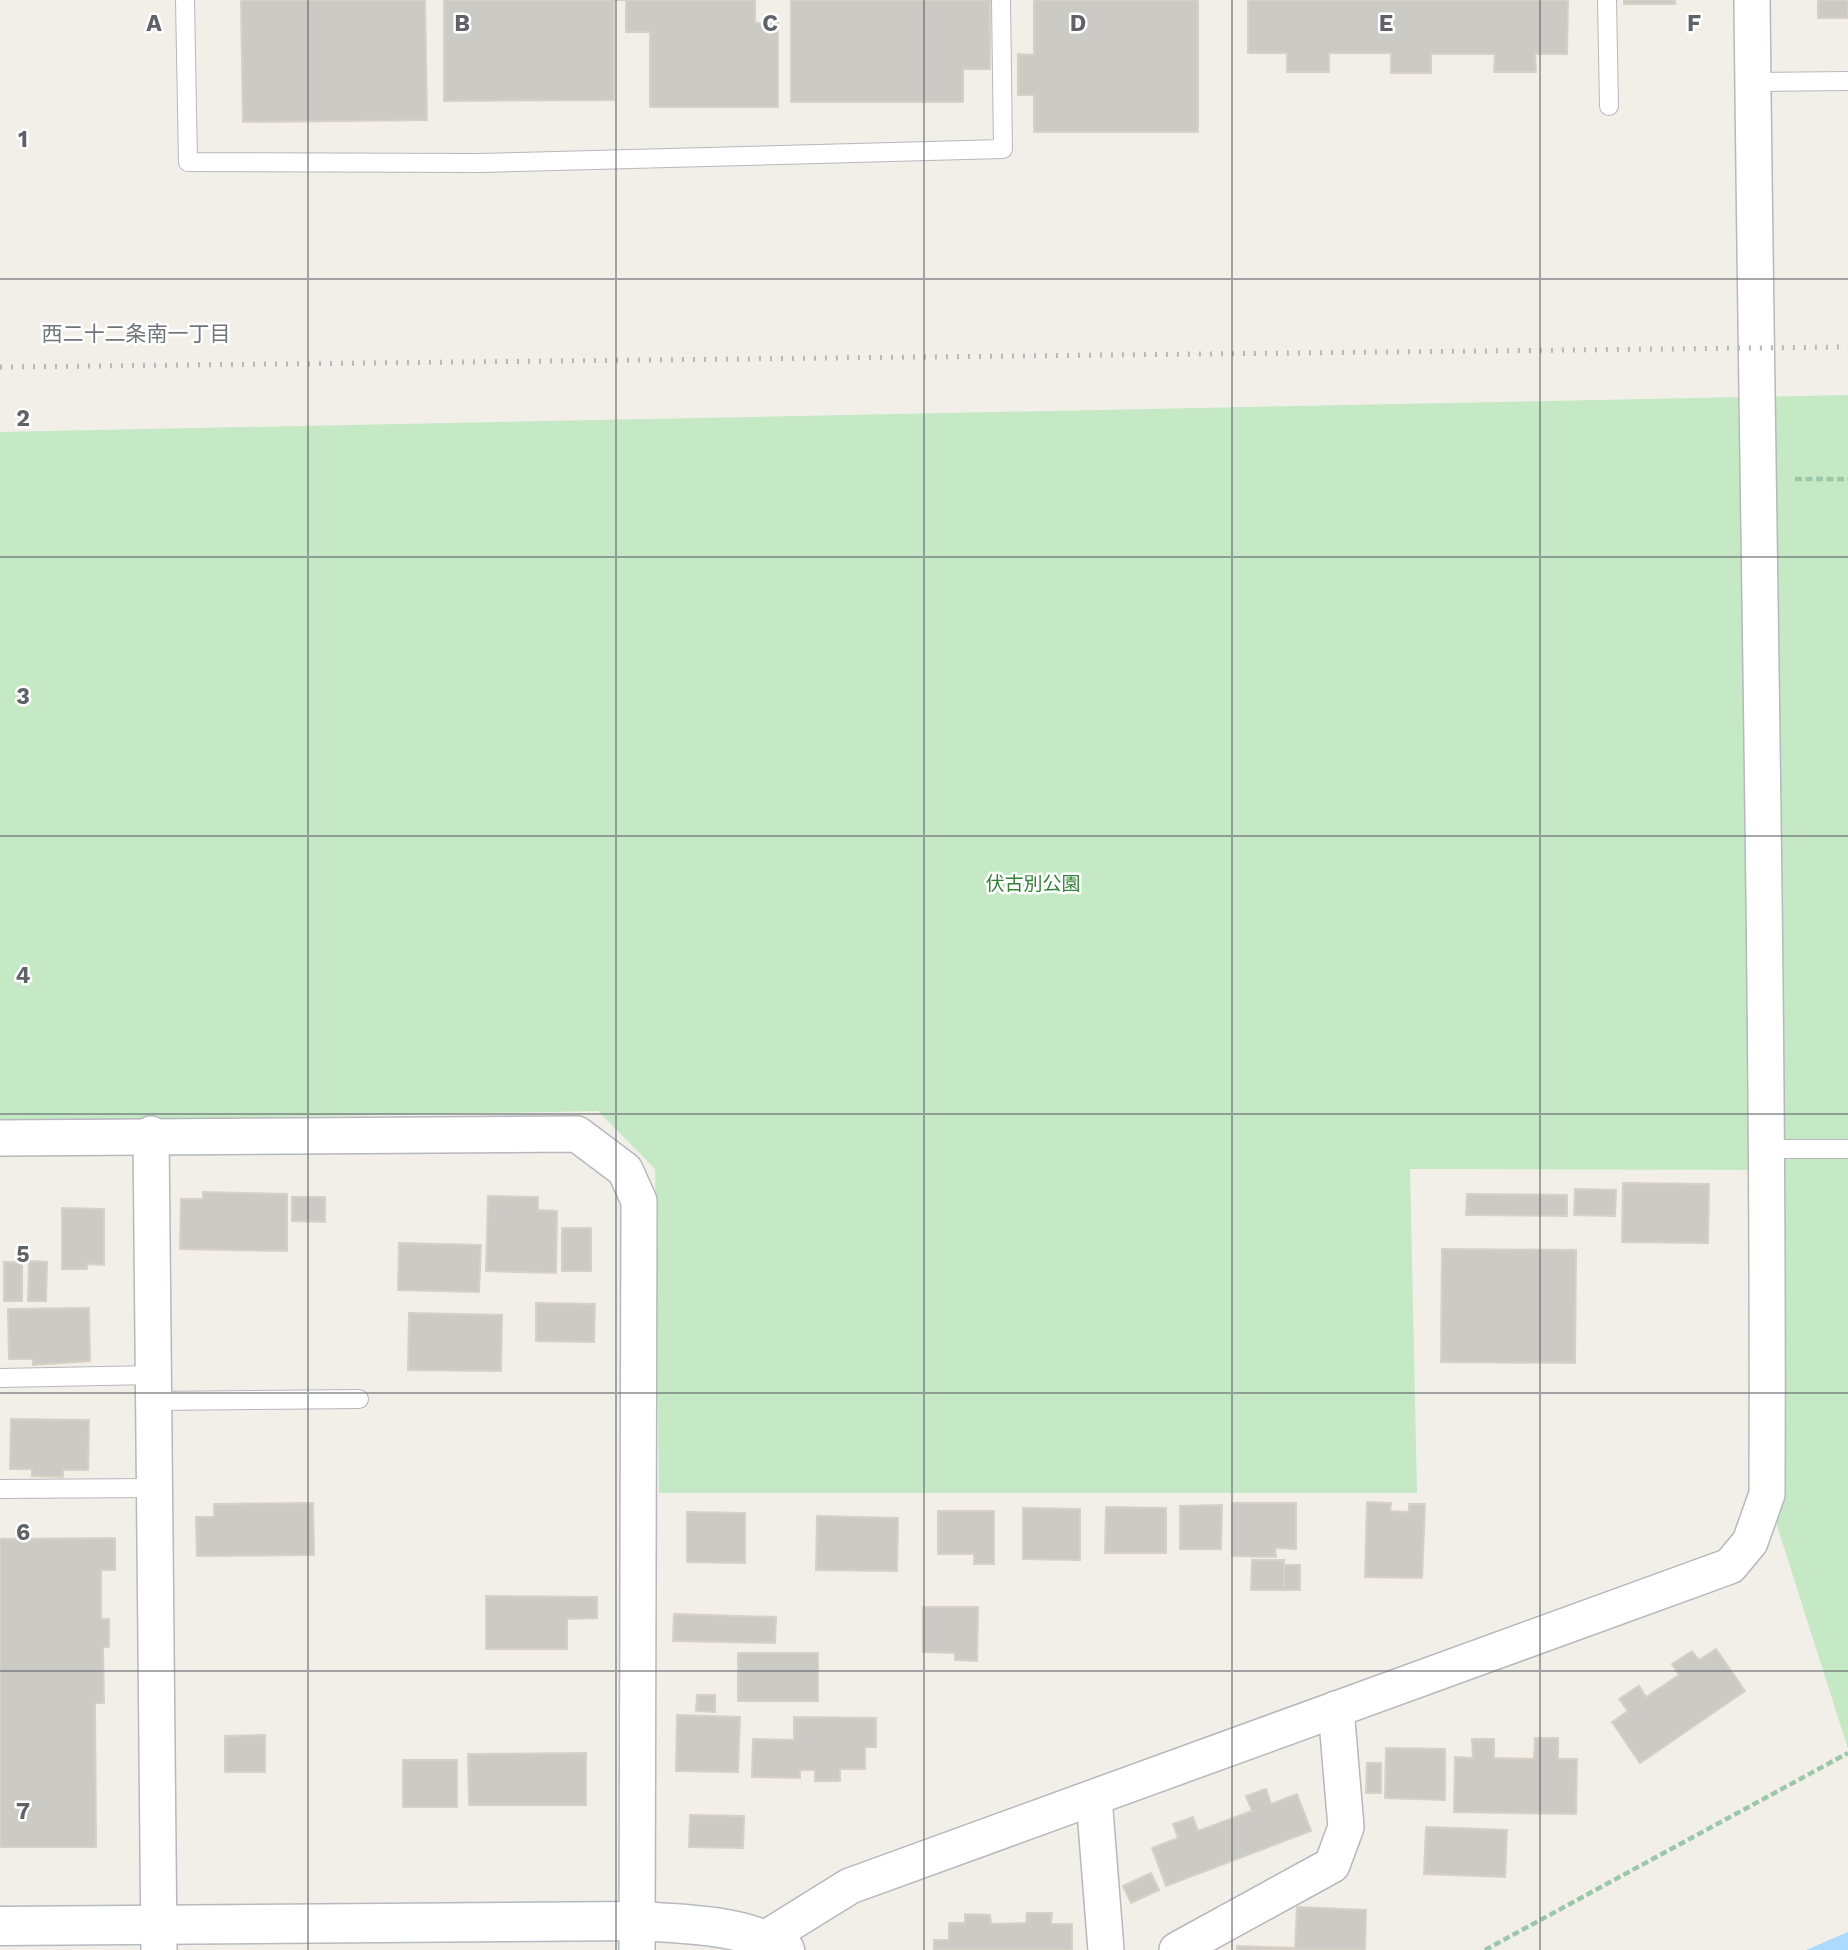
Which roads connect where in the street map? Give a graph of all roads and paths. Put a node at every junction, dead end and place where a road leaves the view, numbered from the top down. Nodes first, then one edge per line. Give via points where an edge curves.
1 (186, 0) edge
2 (1001, 0) edge
3 (1607, 0) edge
4 (1752, 0) edge
5 (1848, 81) edge
6 (1753, 82) junction
7 (1609, 106) dead end
8 (1756, 479) junction
9 (1848, 479) edge
10 (151, 1135) junction
11 (0, 1138) edge
12 (1768, 1149) junction
13 (1848, 1149) edge
14 (0, 1378) edge
15 (153, 1388) junction
16 (359, 1399) dead end
17 (154, 1488) junction
18 (0, 1489) edge
19 (1336, 1709) junction
20 (1848, 1753) edge
21 (1094, 1798) junction
22 (0, 1926) edge
23 (637, 1935) edge
24 (159, 1937) edge
25 (775, 1944) edge
26 (1106, 1950) edge
27 (1177, 1950) edge
28 (1485, 1950) edge

1 - 2 lane via 188,162 479,163 1003,149
3 - 7 lane
4 - 6 street
5 - 6 lane
6 - 8 street
8 - 9 path
8 - 12 street
10 - 11 street
10 - 15 street
10 - 23 street via 577,1133 625,1170 639,1201
12 - 13 lane
12 - 19 street via 1767,1494 1750,1542 1730,1566
14 - 15 lane
15 - 16 lane
15 - 17 street
17 - 18 lane
17 - 24 street
19 - 21 street
19 - 27 street via 1346,1827 1332,1865
20 - 28 path
21 - 25 street via 849,1886
21 - 26 street
22 - 24 street
23 - 24 street
23 - 25 street via 699,1925

